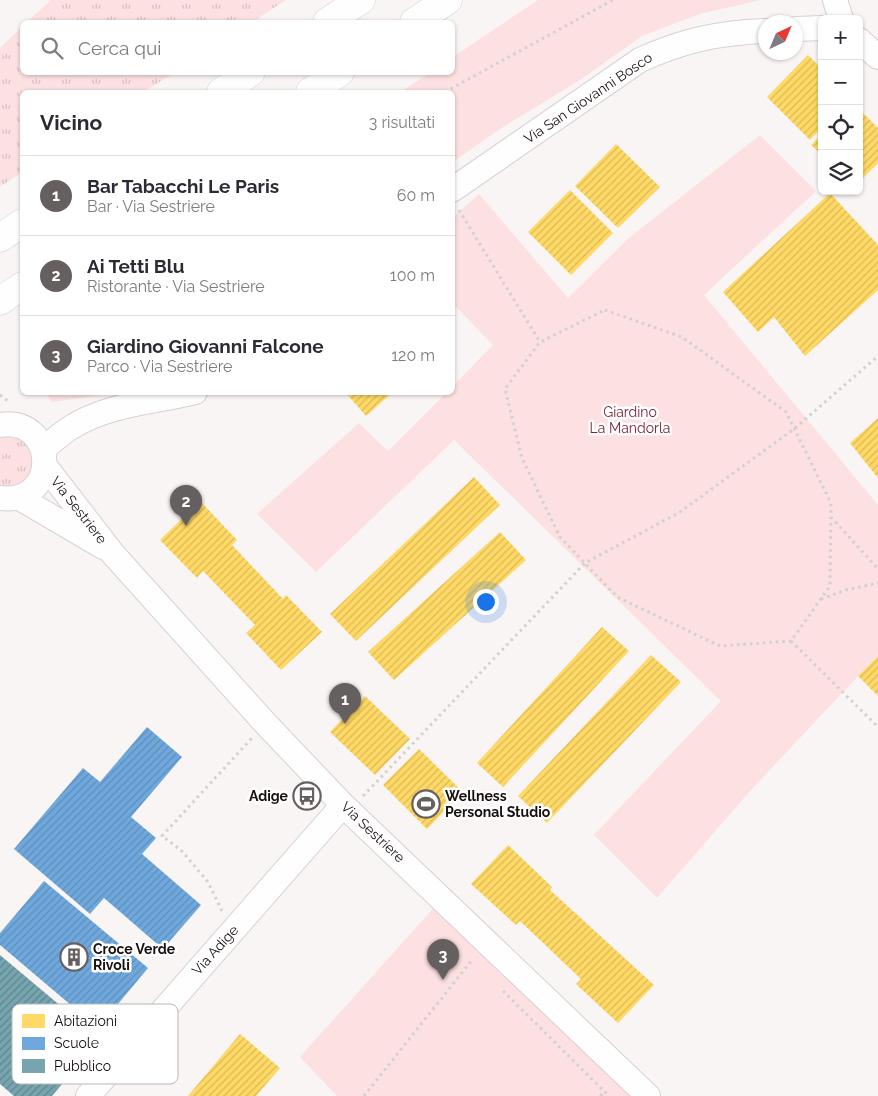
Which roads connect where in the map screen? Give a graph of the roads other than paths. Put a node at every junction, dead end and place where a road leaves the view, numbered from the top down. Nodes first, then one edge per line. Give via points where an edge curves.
1 (361, 0) edge
2 (448, 0) edge
3 (836, 0) edge
4 (840, 15) edge
5 (330, 20) edge
6 (417, 20) edge
7 (818, 28) edge
8 (803, 29) edge
9 (758, 31) edge
10 (863, 44) edge
11 (878, 57) edge
12 (246, 75) edge
13 (336, 75) edge
14 (224, 90) edge
15 (313, 90) edge
16 (455, 199) edge
17 (180, 395) edge
18 (2, 422) edge
19 (44, 458) junction
20 (7, 501) edge
21 (113, 554) junction
22 (343, 805) junction
23 (168, 1004) edge
24 (98, 1084) edge
25 (88, 1096) edge
26 (648, 1096) edge

1 - 5 highway
2 - 6 highway
3 - 4 street
7 - 8 street
9 - 16 street, Via San Giovanni Bosco via 698,38 640,60
10 - 11 street
12 - 14 highway
13 - 15 highway
17 - 19 street via 93,416 70,427
18 - 19 street, Via Sestriere via 29,430 38,439
19 - 20 street via 36,486
19 - 21 street, Via Sestriere
20 - 21 street, Via Sestriere
21 - 22 street, Via Sestriere
22 - 23 street, Via Adige
22 - 26 street, Via Sestriere
24 - 25 street, Via Adige

